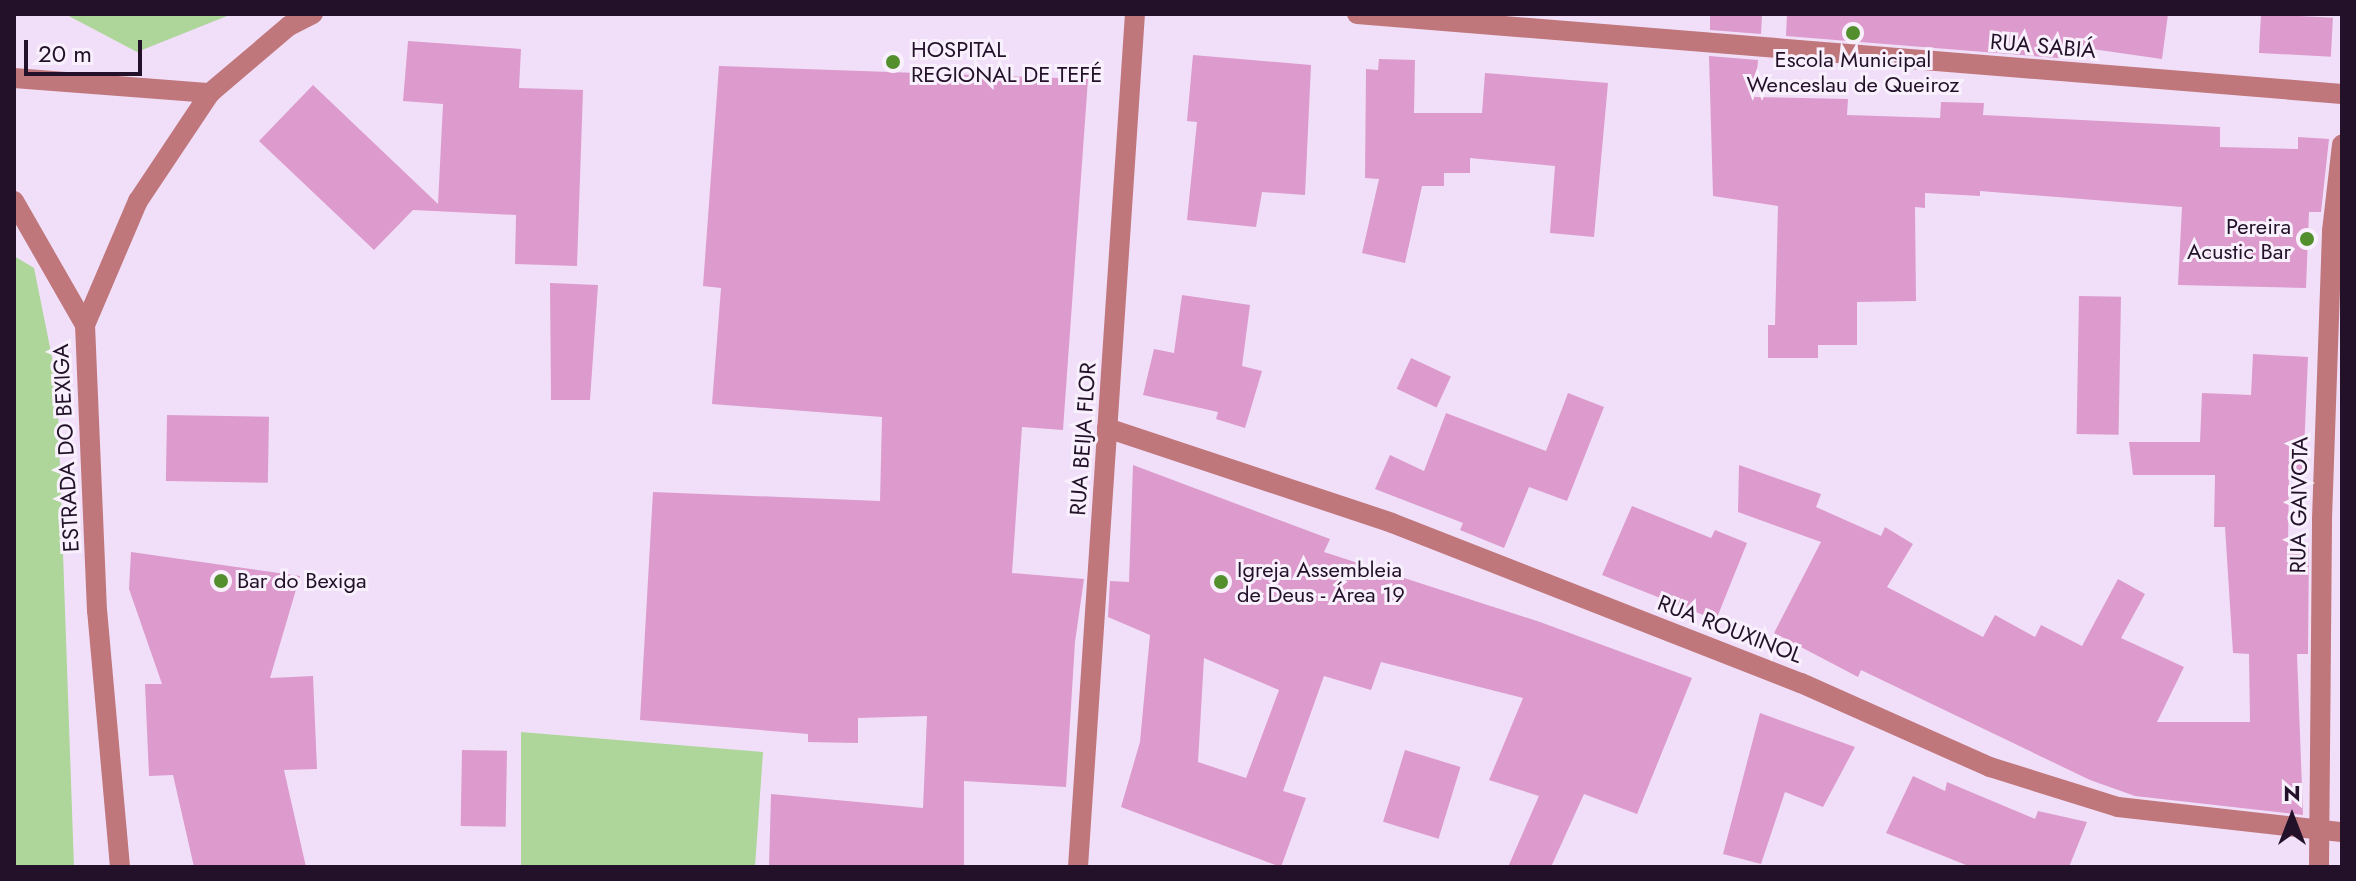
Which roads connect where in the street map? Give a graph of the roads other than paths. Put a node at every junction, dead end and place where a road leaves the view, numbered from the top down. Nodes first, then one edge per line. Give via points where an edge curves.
1 (313, 14) edge
2 (1135, 14) edge
3 (1357, 14) edge
4 (14, 78) edge
5 (210, 93) junction
6 (2342, 94) edge
7 (2342, 145) edge
8 (14, 201) edge
9 (85, 325) junction
10 (1107, 428) junction
11 (2342, 832) edge
12 (2320, 833) junction
13 (120, 867) edge
14 (1078, 867) edge
15 (2319, 867) edge

1 - 5 street, ESTRADA DO BEXIGA via 289,26
2 - 10 street, RUA BEIJA FLOR
3 - 6 street, RUA SABIÁ
4 - 5 street
5 - 9 street, ESTRADA DO BEXIGA via 138,201
7 - 12 street, RUA GAIVOTA via 2332,231 2322,519
8 - 9 street
9 - 13 street, ESTRADA DO BEXIGA via 97,611
10 - 12 street, RUA ROUXINOL via 1392,523 1801,683 1990,767 2118,807
10 - 14 street, RUA BEIJA FLOR
11 - 12 street, RUA ROUXINOL
12 - 15 street, RUA GAIVOTA

